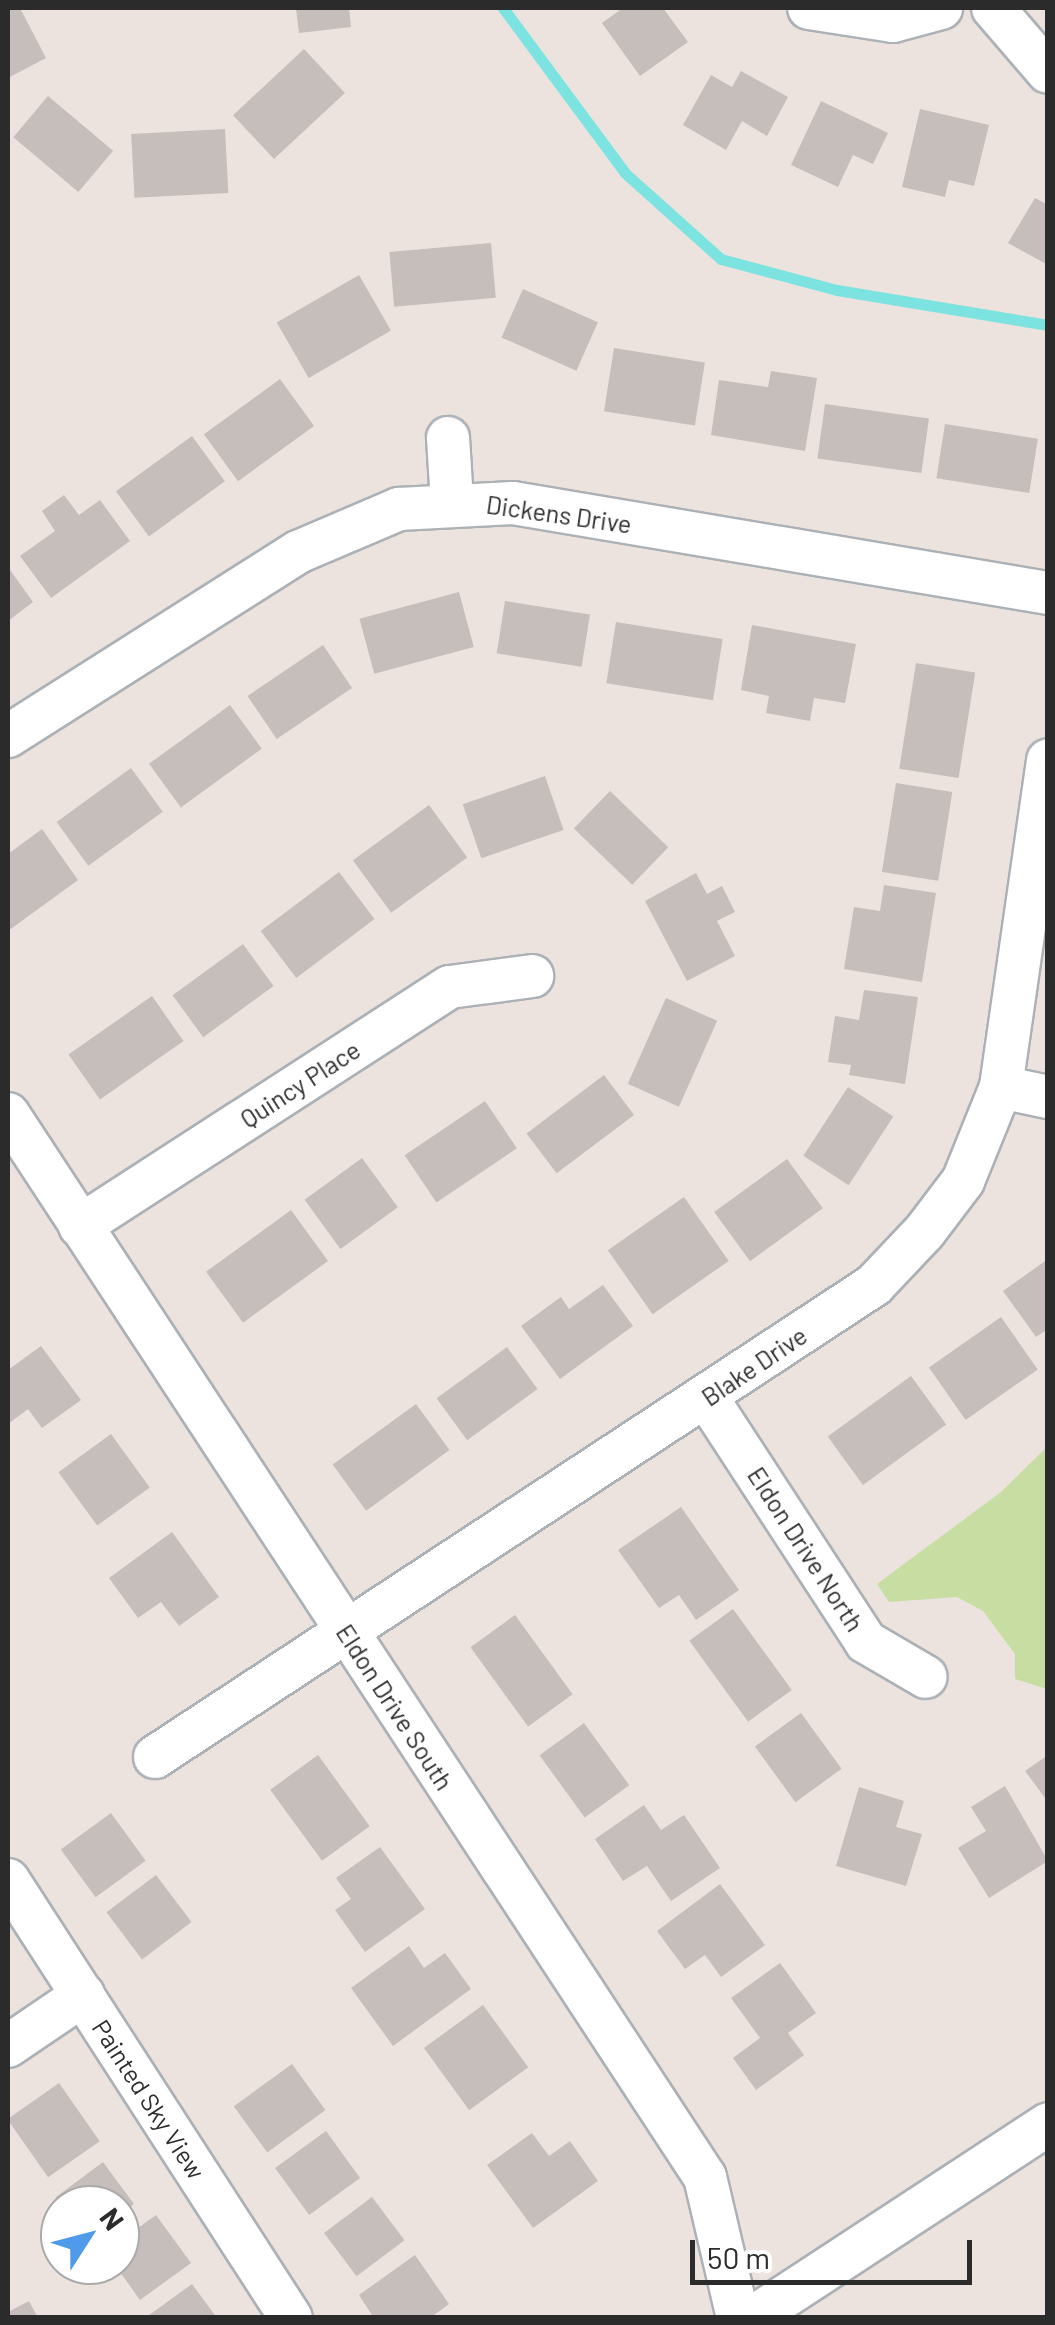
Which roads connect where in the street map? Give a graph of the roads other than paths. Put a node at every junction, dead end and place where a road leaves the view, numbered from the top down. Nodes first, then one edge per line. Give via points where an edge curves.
1 (810, 8) edge
2 (942, 8) edge
3 (994, 8) edge
4 (1048, 72) edge
5 (448, 438) dead end
6 (452, 502) junction
7 (1048, 593) edge
8 (8, 736) edge
9 (1048, 760) edge
10 (532, 976) dead end
11 (1001, 1087) junction
12 (1048, 1097) edge
13 (8, 1114) edge
14 (80, 1226) junction
15 (707, 1398) junction
16 (345, 1631) junction
17 (926, 1677) dead end
18 (155, 1757) dead end
19 (8, 1880) edge
20 (83, 1996) junction
21 (8, 2046) edge
22 (1048, 2124) edge
23 (290, 2318) edge
24 (738, 2318) edge
25 (752, 2318) edge

1 - 2 street via 893,21
3 - 4 street
5 - 6 street
6 - 7 street, Dickens Drive via 513,503
6 - 8 street, Dickens Drive via 399,509 298,552
9 - 11 street, Blake Drive
10 - 14 street, Quincy Place via 450,987
11 - 12 street
11 - 15 street, Blake Drive via 963,1181 874,1286
13 - 14 street, Eldon Drive South
14 - 16 street, Eldon Drive South
15 - 16 street, Blake Drive
15 - 17 street, Eldon Drive North via 866,1642
16 - 18 street, Blake Drive
16 - 24 street, Eldon Drive South via 704,2177
19 - 20 street, Painted Sky View
20 - 21 street
20 - 23 street, Painted Sky View
22 - 25 street

